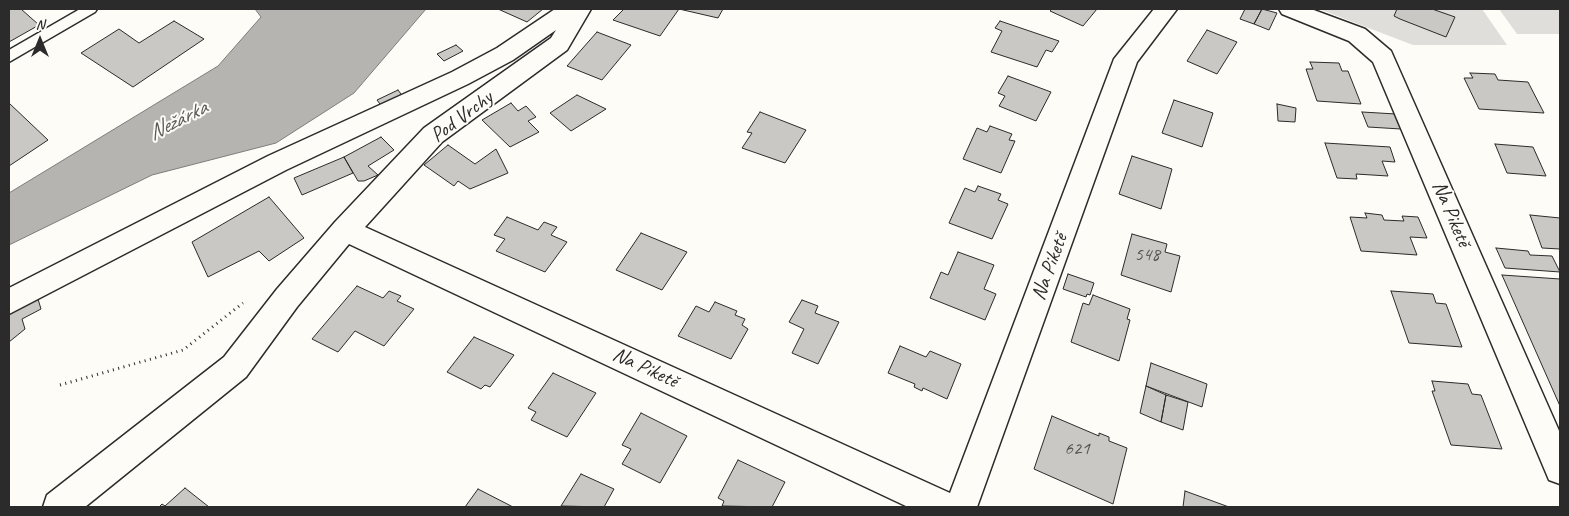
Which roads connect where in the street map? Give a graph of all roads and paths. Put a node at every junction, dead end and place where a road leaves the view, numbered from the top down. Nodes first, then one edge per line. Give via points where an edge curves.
1 (90, 9) edge
2 (570, 9) edge
3 (580, 9) edge
4 (1166, 9) edge
5 (1290, 9) edge
6 (9, 57) edge
7 (345, 230) junction
8 (251, 297) dead end
9 (9, 302) edge
10 (60, 385) dead end
11 (1560, 469) edge
12 (59, 507) edge
13 (944, 507) edge
14 (961, 507) edge

1 - 6 lane
2 - 9 street via 540,32 490,62 277,163
3 - 7 street, Pod Vrchy via 559,44 433,135
4 - 14 street, Na Piketě via 1126,59
5 - 11 street, Na Piketě via 1357,35 1383,57
7 - 12 street, Pod Vrchy via 287,298 235,367
7 - 13 street, Na Piketě
8 - 10 path via 183,350

